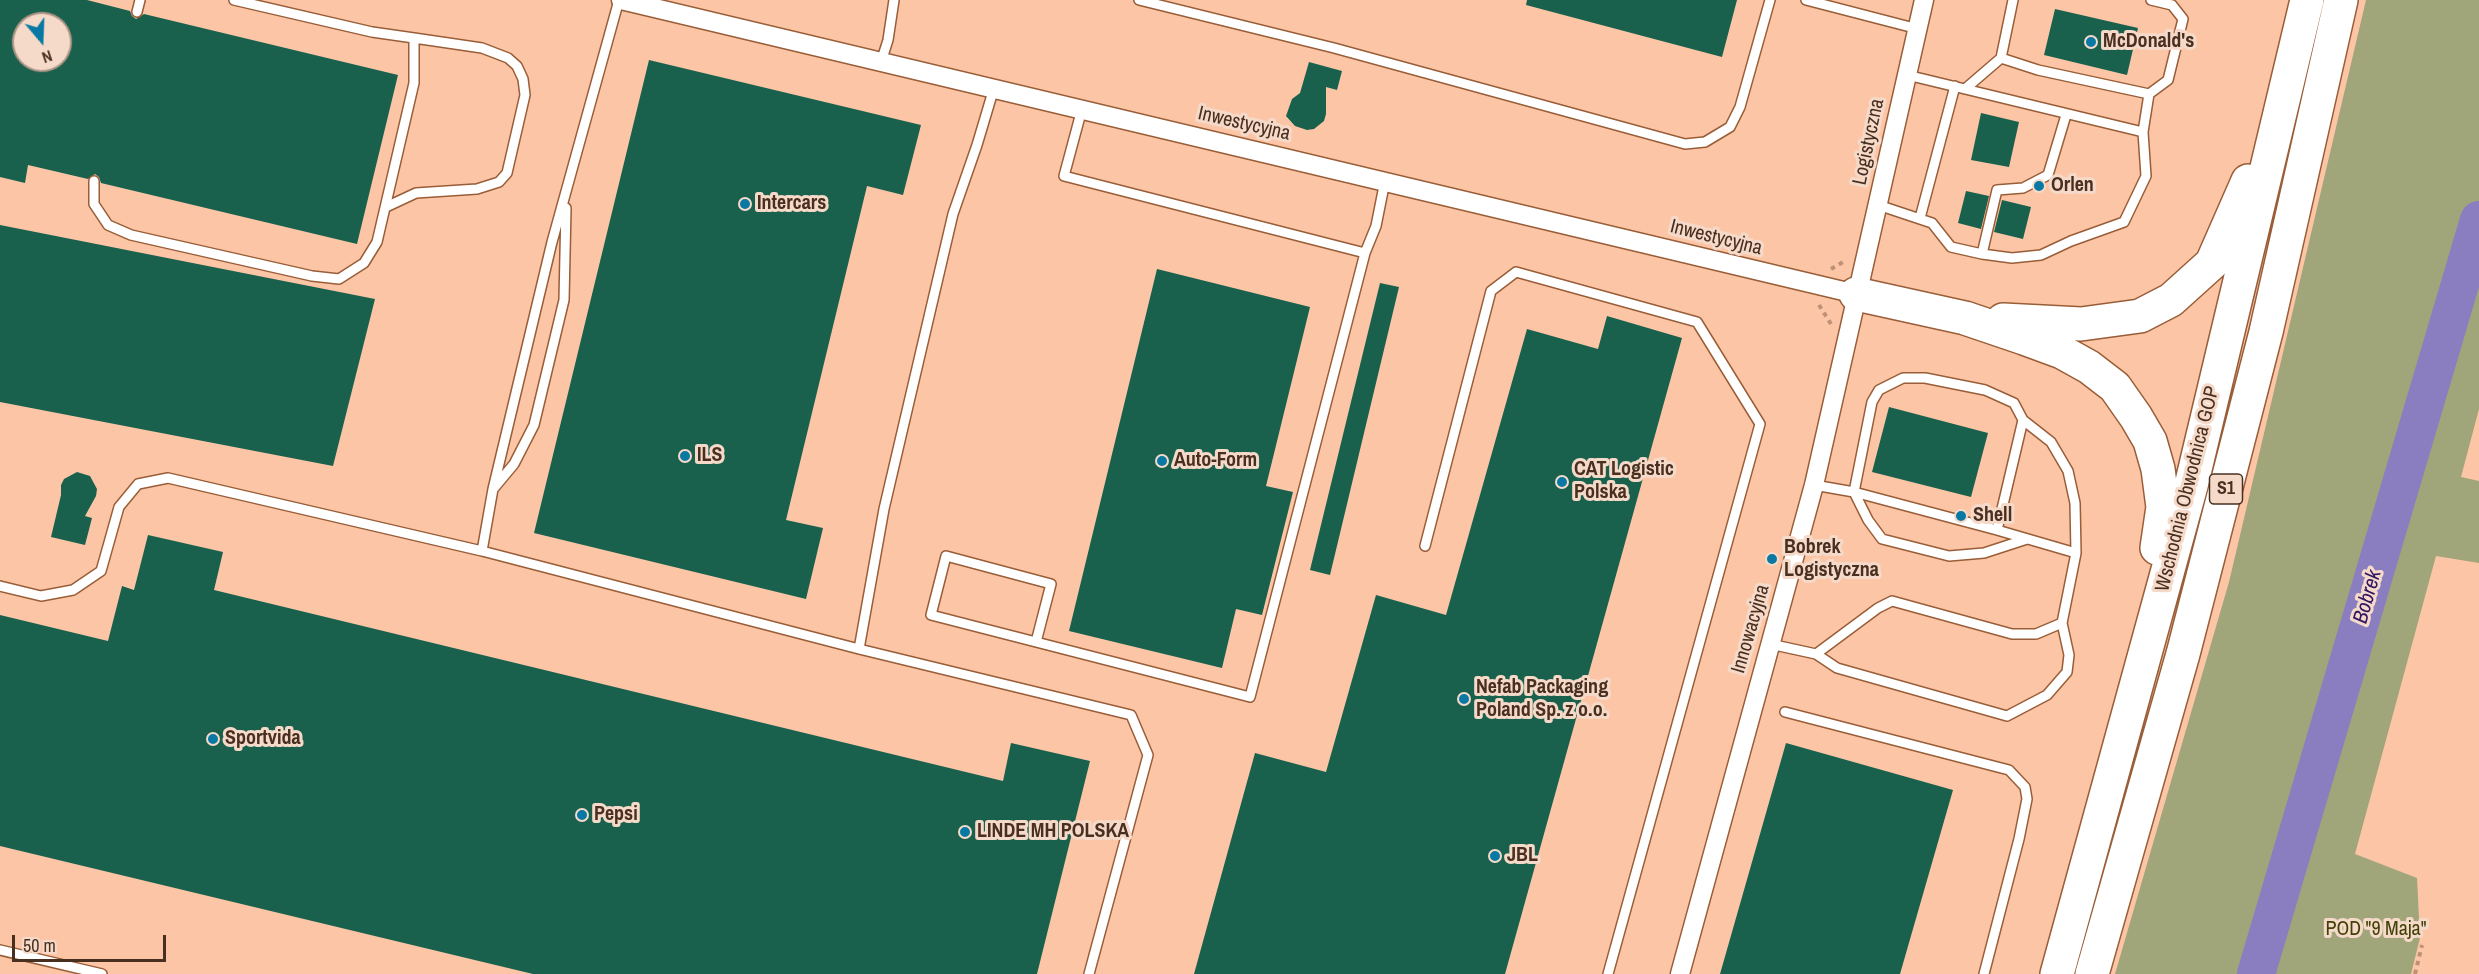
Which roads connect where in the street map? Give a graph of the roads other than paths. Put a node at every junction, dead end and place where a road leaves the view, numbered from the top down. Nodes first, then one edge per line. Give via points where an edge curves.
1 (140, 0) edge
2 (234, 0) edge
3 (620, 0) edge
4 (894, 0) edge
5 (1139, 0) edge
6 (1770, 0) edge
7 (1806, 0) edge
8 (1924, 0) edge
9 (2013, 0) edge
10 (2151, 0) edge
11 (2307, 0) edge
12 (2341, 0) edge
13 (137, 12) dead end
14 (1918, 29) junction
15 (414, 38) junction
16 (2001, 58) junction
17 (881, 62) junction
18 (1907, 75) junction
19 (1955, 86) junction
20 (2287, 86) junction
21 (994, 88) junction
22 (1965, 89) junction
23 (2149, 94) junction
24 (1082, 109) junction
25 (2066, 115) junction
26 (2143, 132) junction
27 (94, 181) dead end
28 (1385, 181) junction
29 (566, 194) junction
30 (1878, 205) junction
31 (386, 207) junction
32 (1920, 218) junction
33 (1365, 253) junction
34 (1982, 254) junction
35 (1856, 294) junction
36 (1965, 318) junction
37 (2023, 420) junction
38 (1814, 485) junction
39 (493, 489) junction
40 (1854, 492) junction
41 (1996, 530) junction
42 (2027, 539) junction
43 (1425, 546) dead end
44 (482, 551) junction
45 (2076, 553) junction
46 (0, 586) edge
47 (2062, 623) junction
48 (1036, 642) junction
49 (1770, 644) junction
50 (859, 649) junction
51 (1816, 654) junction
52 (2135, 695) junction
53 (1785, 712) dead end
54 (0, 950) edge
55 (102, 974) edge
56 (1089, 974) edge
57 (1608, 974) edge
58 (1680, 974) edge
59 (1984, 974) edge
60 (2057, 974) edge
61 (2092, 974) edge

1 - 13 lane
2 - 15 lane
3 - 17 street, Inwestycyjna
3 - 29 lane
4 - 17 lane
5 - 6 lane via 1346,51 1685,144 1705,142 1730,127 1740,107
7 - 14 lane
8 - 14 street, Logistyczna
9 - 16 lane
10 - 23 lane via 2172,5 2183,19 2168,80
11 - 20 highway, Wschodnia Obwodnica GOP / S1
12 - 61 highway, Wschodnia Obwodnica GOP / S1 via 2263,343 2183,654
14 - 18 street, Logistyczna
15 - 31 lane via 414,83
15 - 31 lane via 482,48 508,58 523,79 525,95 507,173 499,182 477,189 416,194
16 - 22 lane
16 - 23 lane
17 - 21 street, Inwestycyjna
18 - 19 lane
18 - 30 street, Logistyczna
19 - 22 lane
19 - 32 lane
20 - 36 highway via 2212,263 2170,300 2140,316 2081,324
20 - 52 highway, Wschodnia Obwodnica GOP / S1 via 2191,486
21 - 24 street, Inwestycyjna
21 - 50 lane via 953,214 884,509
22 - 25 lane
23 - 26 lane
24 - 28 street, Inwestycyjna
24 - 33 lane via 1064,176
25 - 26 lane
25 - 34 lane via 2048,175 2023,188 1997,190
26 - 34 lane via 2146,177 2124,222 2041,255 2012,258
27 - 31 lane via 94,204 108,225 131,235 339,279 364,263 377,242
28 - 33 lane via 1376,226
28 - 35 street, Inwestycyjna
29 - 39 lane
29 - 39 lane via 564,300 534,425 514,464
30 - 32 lane
30 - 35 street, Logistyczna
32 - 34 lane via 1932,224 1951,246
33 - 48 lane via 1251,697
35 - 36 highway
35 - 38 street, Innowacyjna
36 - 52 highway via 2062,352 2089,367 2115,387 2150,441 2163,507
37 - 40 lane via 2014,403 1985,390 1925,378 1903,378 1879,390 1872,402
37 - 41 lane
37 - 45 lane via 2051,442 2068,471 2075,503
38 - 40 lane
38 - 49 street, Innowacyjna
39 - 44 lane
40 - 41 lane
40 - 42 lane via 1882,539 1949,556 1984,553
41 - 42 lane
42 - 45 lane
43 - 57 lane via 1491,291 1516,272 1697,322 1760,424
44 - 46 lane via 168,478 138,484 119,507 101,571 73,590 41,596
44 - 50 lane
45 - 47 lane
47 - 51 lane via 2036,634 2012,634 1892,601
47 - 51 lane via 2069,655 2067,672 2047,695 2007,716 1837,668
48 - 48 lane via 931,615 946,556 1051,584
49 - 51 lane
49 - 58 street, Innowacyjna
50 - 56 lane via 1131,715 1148,755
52 - 60 highway, Wschodnia Obwodnica GOP / S1
53 - 59 lane via 2009,770 2025,787 2027,799 2019,839
54 - 55 lane

